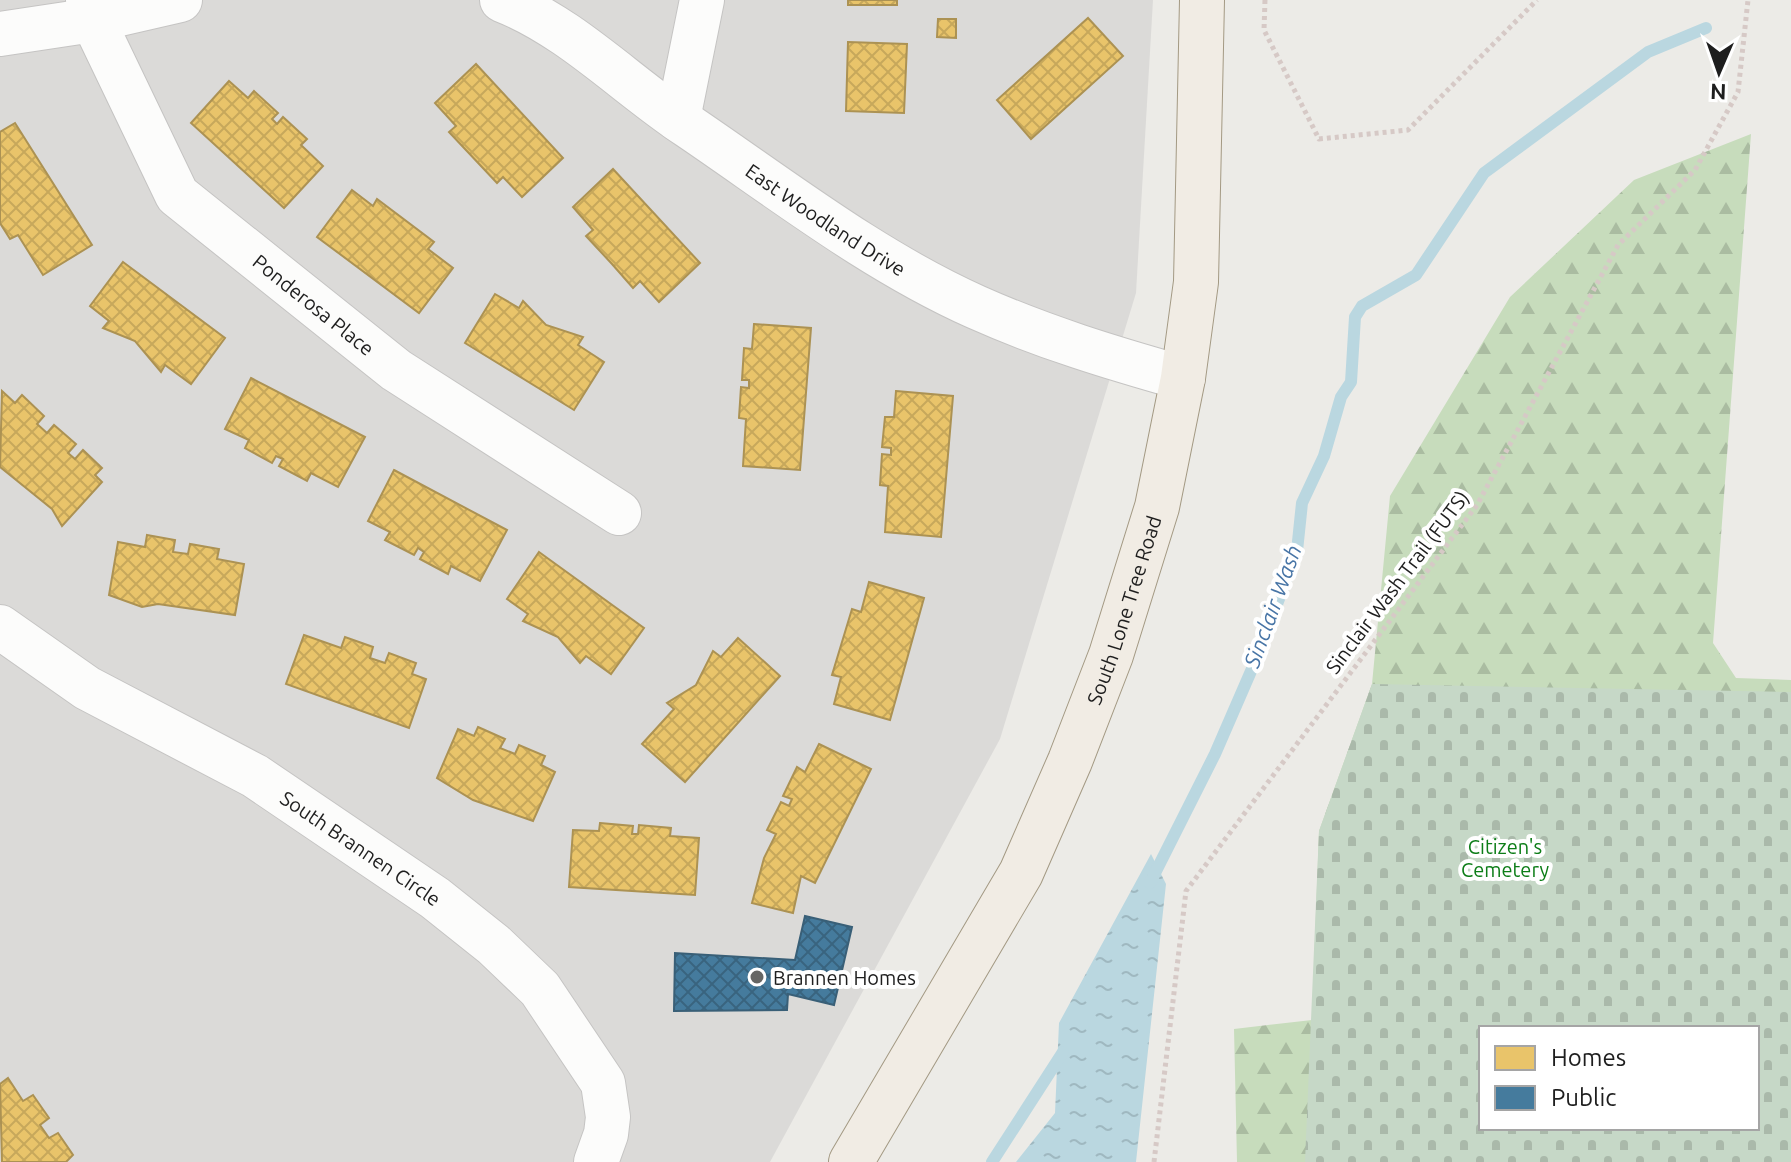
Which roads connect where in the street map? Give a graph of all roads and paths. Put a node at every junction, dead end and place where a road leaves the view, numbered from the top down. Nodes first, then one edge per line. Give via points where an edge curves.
1 (180, 0) edge
2 (502, 0) edge
3 (702, 0) edge
4 (1202, 0) edge
5 (1265, 0) edge
6 (1537, 0) edge
7 (1748, 0) edge
8 (91, 10) edge
9 (0, 34) edge
10 (678, 119) junction
11 (1183, 378) junction
12 (619, 513) dead end
13 (0, 627) edge
14 (596, 1162) edge
15 (851, 1162) edge
16 (1154, 1162) edge

1 - 8 street
2 - 10 street, East Woodland Drive via 534,13
3 - 10 street
4 - 11 main road, South Lone Tree Road via 1196,282
5 - 6 path via 1264,30 1319,139 1408,130
7 - 16 path, Sinclair Wash Trail (FUTS) via 1738,92 1695,170 1618,245 1477,505 1186,891
8 - 9 street
8 - 12 street, Ponderosa Place via 177,195 396,370
10 - 11 street, East Woodland Drive via 870,249 974,307 1079,349
11 - 15 main road, South Lone Tree Road via 1157,507 1111,655 1070,761 1021,873
13 - 14 street, South Brannen Circle via 87,688 255,776 408,879 494,945 540,989 603,1083 607,1126

